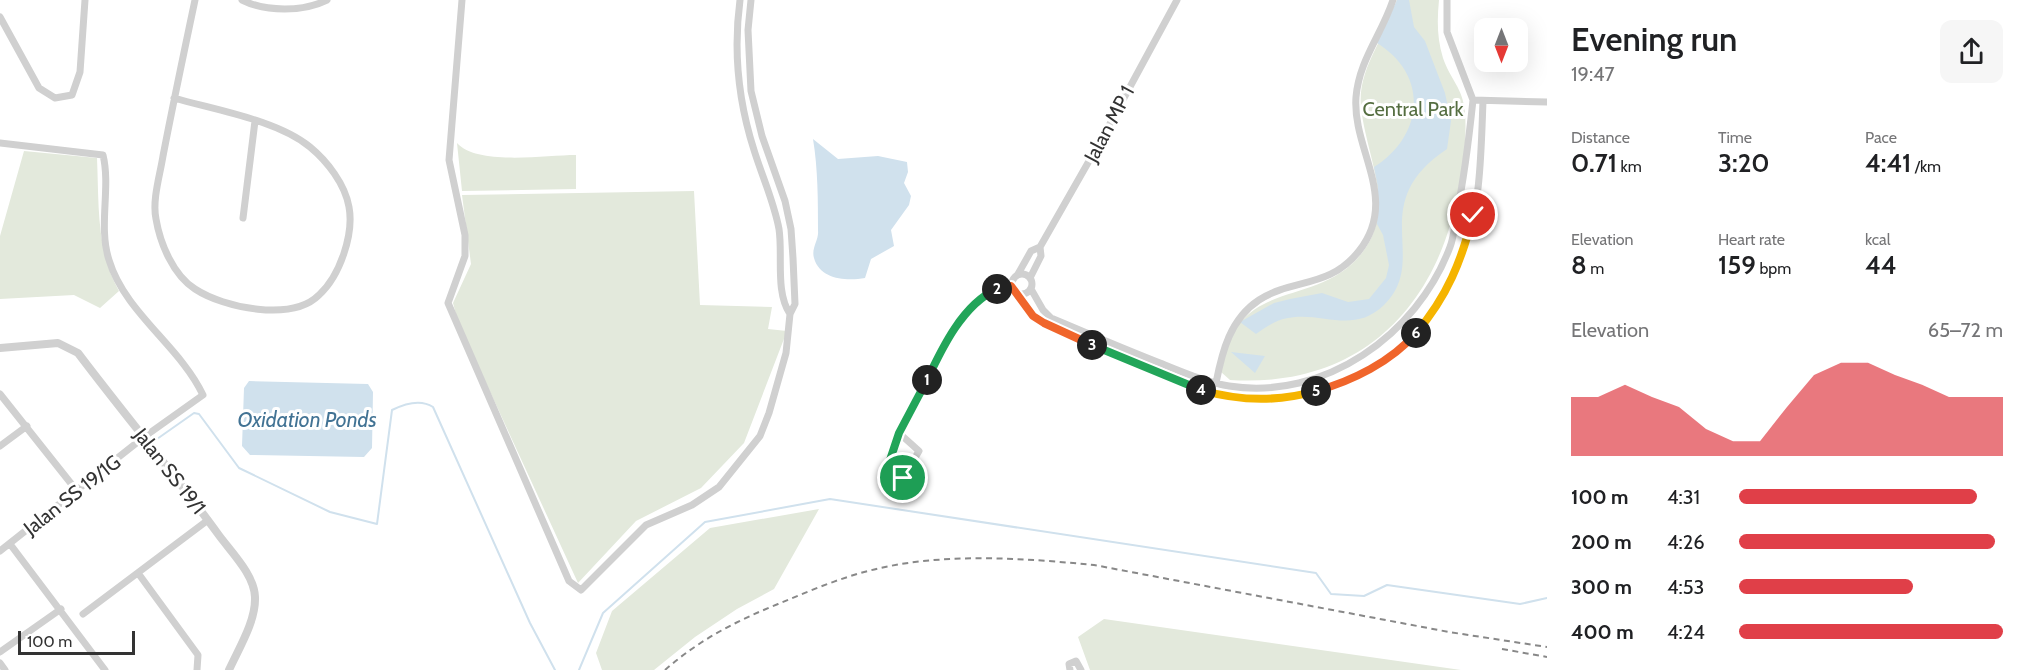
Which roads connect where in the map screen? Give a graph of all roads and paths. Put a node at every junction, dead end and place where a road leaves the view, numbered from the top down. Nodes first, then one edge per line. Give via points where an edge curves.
1 (85, 0) edge
2 (195, 0) edge
3 (242, 0) edge
4 (327, 0) edge
5 (462, 0) edge
6 (740, 0) edge
7 (751, 0) edge
8 (1177, 0) edge
9 (1393, 0) edge
10 (1448, 0) edge
11 (0, 17) edge
12 (174, 98) junction
13 (1473, 100) junction
14 (1484, 101) junction
15 (1547, 102) edge
16 (753, 103) junction
17 (741, 106) junction
18 (255, 121) junction
19 (0, 143) edge
20 (766, 147) junction
21 (754, 150) junction
22 (243, 218) dead end
23 (1040, 247) junction
24 (1018, 274) junction
25 (1030, 278) junction
26 (1011, 286) junction
27 (1031, 289) junction
28 (1019, 294) junction
29 (790, 314) junction
30 (0, 348) edge
31 (1212, 382) junction
32 (0, 394) edge
33 (27, 426) junction
34 (899, 433) junction
35 (144, 437) junction
36 (0, 446) edge
37 (77, 491) junction
38 (208, 520) junction
39 (10, 544) junction
40 (0, 551) edge
41 (138, 573) junction
42 (61, 609) junction
43 (83, 614) dead end
44 (0, 652) edge
45 (0, 663) edge
46 (5, 670) edge
47 (105, 670) edge
48 (197, 670) edge
49 (229, 670) edge
50 (1070, 670) edge
51 (1082, 670) edge

1 - 11 street via 80,72 72,94 55,98 39,88
2 - 12 street
3 - 4 street via 295,9
5 - 29 street via 449,160 465,235 465,256 447,303 575,589 583,589 646,525 692,505 718,487 760,436 786,353
6 - 17 street via 736,67
7 - 16 street via 748,67
8 - 23 street, Jalan MP 1
9 - 31 street via 1363,61 1356,99 1377,198 1372,224 1360,250 1340,270 1320,281 1259,300 1238,321
10 - 13 street via 1447,32
12 - 18 street
12 - 18 street via 155,217 162,243 176,269 195,289 232,304 260,311 293,309 319,296 337,270 347,238 349,207 334,171 309,146
13 - 14 street
13 - 31 street via 1466,167 1450,247 1421,300 1403,323 1365,355 1301,382 1245,387
14 - 15 street
14 - 28 street via 1473,215 1464,254 1449,289 1412,339 1388,358 1334,386 1304,395 1247,400 1198,390 1044,323 1033,316
16 - 17 street
16 - 20 street
17 - 21 street
18 - 22 street
19 - 35 street, Jalan SS 19/1G via 103,155 108,259 123,289 203,393 196,402
20 - 21 street
20 - 29 street via 791,229 795,304
21 - 29 street via 777,218 782,303
23 - 24 street, Jalan MP 1 via 1031,251
23 - 25 street, Jalan MP 1 via 1041,256
24 - 25 street
24 - 26 street
25 - 27 street
26 - 28 street
26 - 34 street via 995,290 956,327
27 - 28 street
27 - 31 street via 1051,318
30 - 35 street, Jalan SS 19/1 via 58,343 78,353
32 - 33 street
33 - 36 street
33 - 37 street
34 - 34 street via 887,469 903,478 919,451
35 - 37 street, Jalan SS 19/1G
35 - 38 street, Jalan SS 19/1
37 - 39 street, Jalan SS 19/1G
38 - 41 street
38 - 49 street, Jalan SS 19/1 via 247,574 255,595 254,609
39 - 40 street, Jalan SS 19/1G
39 - 42 street
41 - 43 street
41 - 48 street via 198,656
42 - 44 street
42 - 47 street
45 - 46 street
50 - 51 street via 1069,664 1076,661

